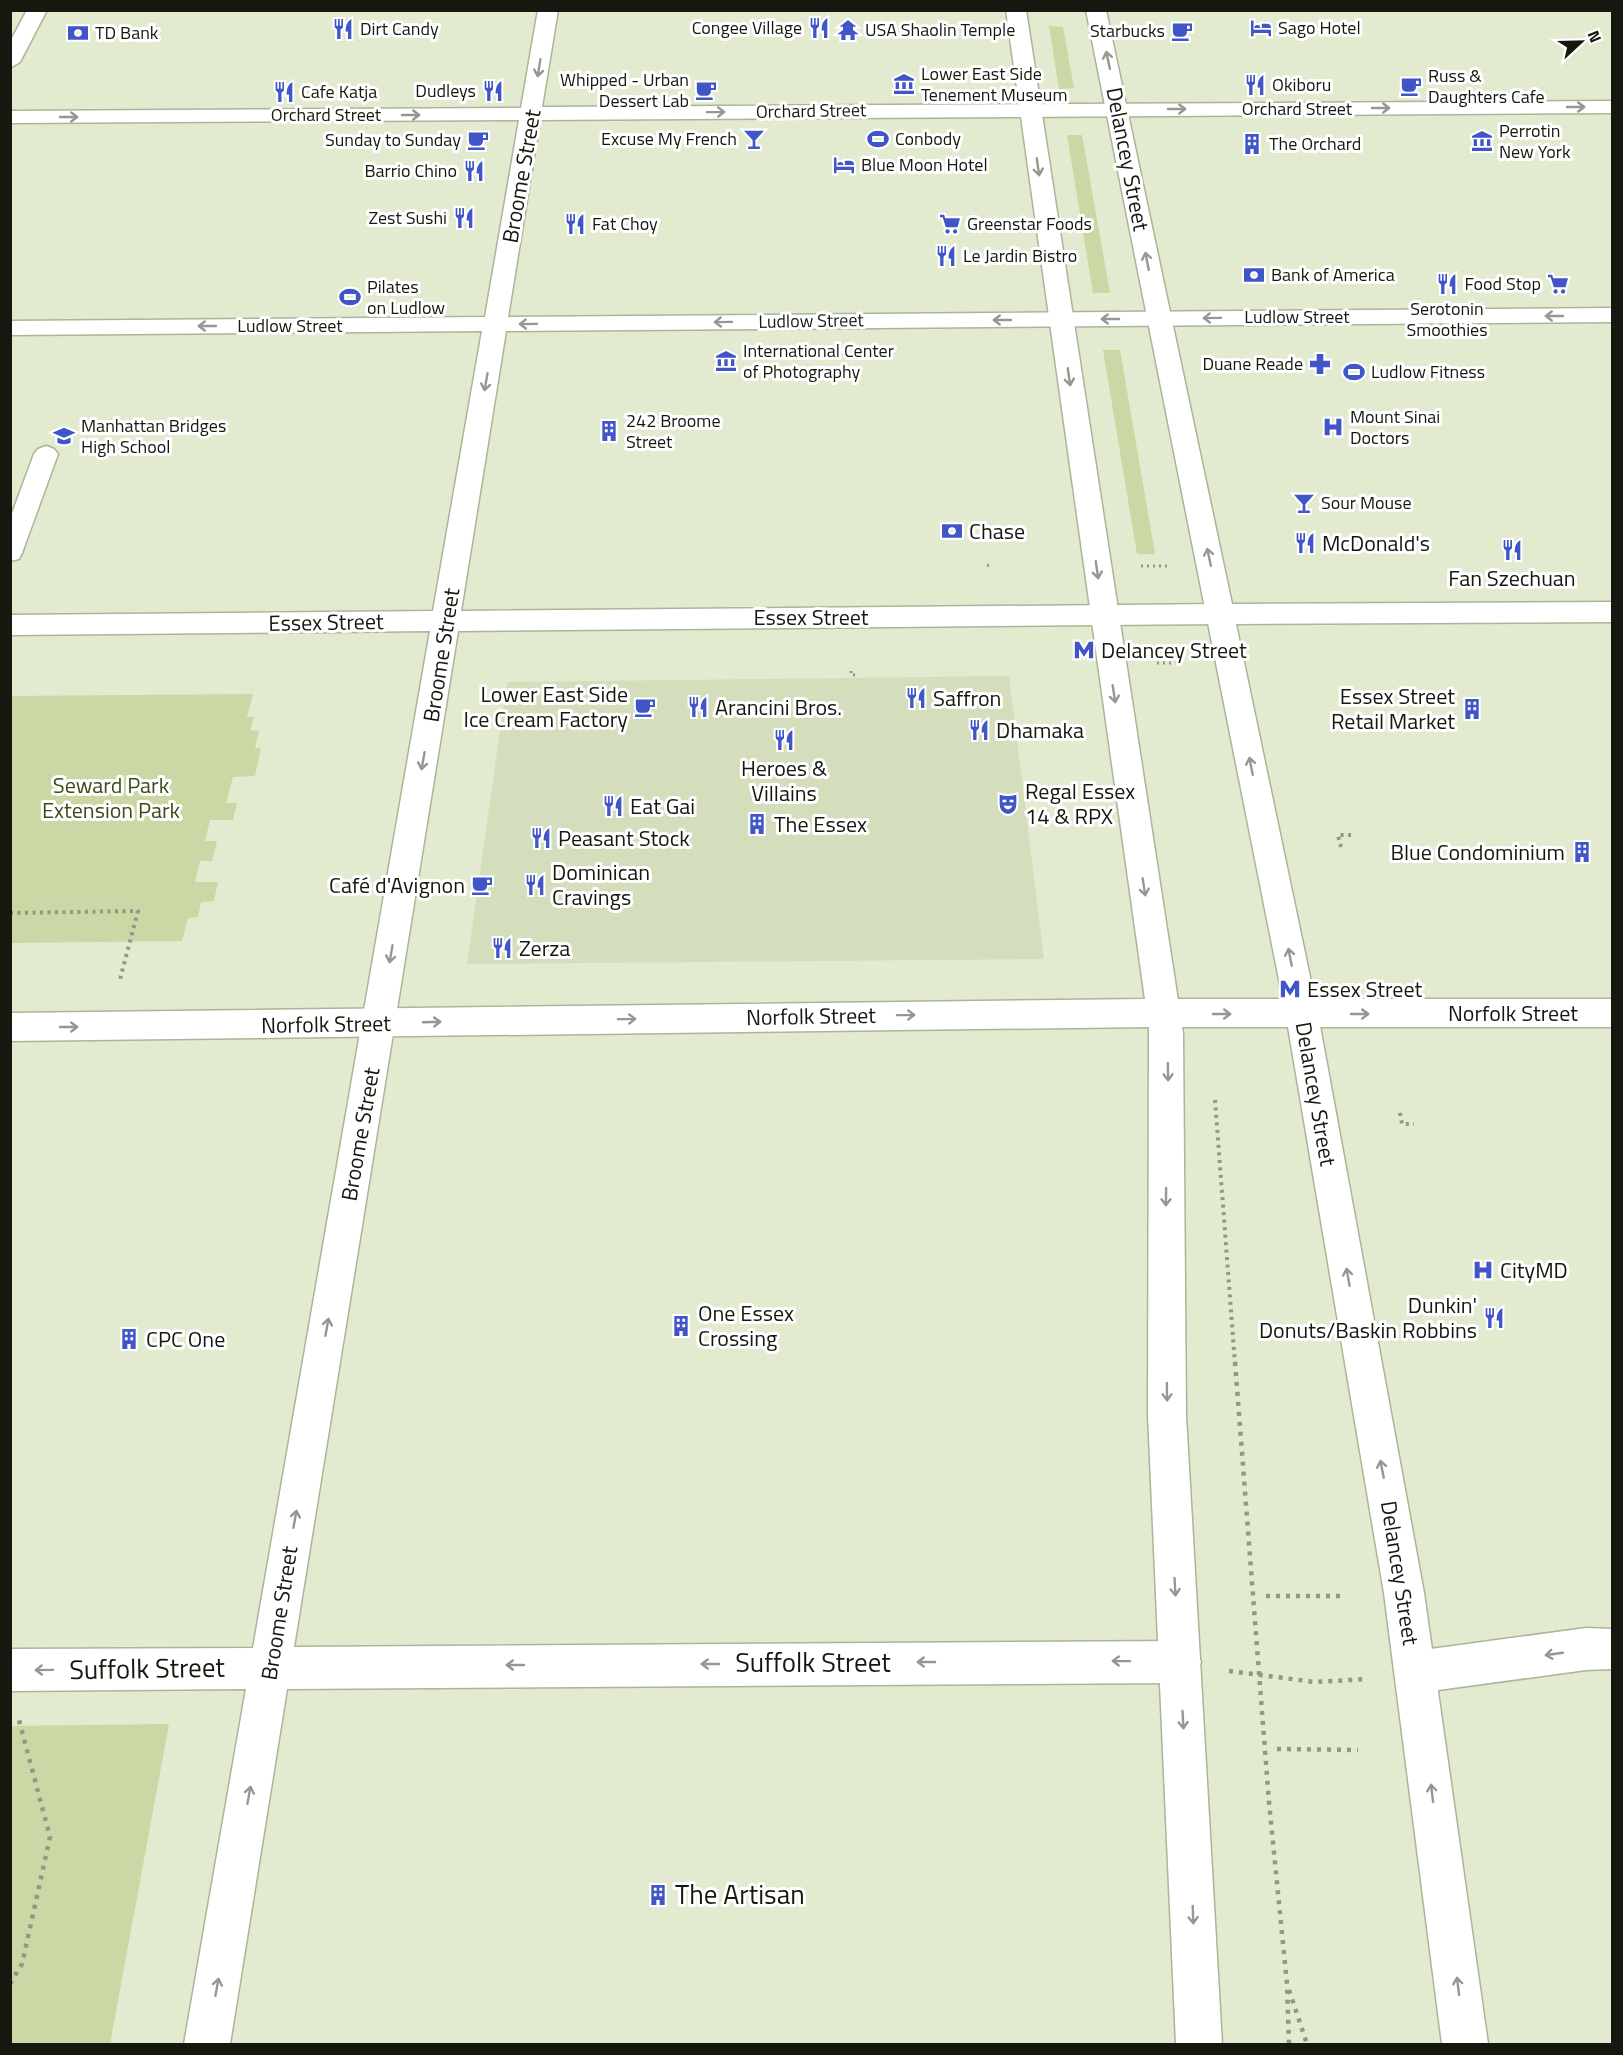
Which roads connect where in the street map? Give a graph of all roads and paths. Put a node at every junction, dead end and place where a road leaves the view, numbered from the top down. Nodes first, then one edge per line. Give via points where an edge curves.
1 (37, 10) edge
2 (548, 10) edge
3 (1016, 10) edge
4 (1096, 10) edge
5 (10, 62) edge
6 (1612, 107) edge
7 (1029, 109) junction
8 (1118, 109) junction
9 (532, 114) junction
10 (10, 117) edge
11 (1612, 315) edge
12 (1158, 318) junction
13 (1061, 319) junction
14 (496, 324) junction
15 (10, 328) edge
16 (46, 454) dead end
17 (10, 553) edge
18 (987, 565) dead end
19 (1140, 566) dead end
20 (1170, 566) dead end
21 (992, 567) dead end
22 (1612, 612) edge
23 (1220, 614) junction
24 (1103, 615) junction
25 (447, 621) junction
26 (10, 625) edge
27 (1156, 663) dead end
28 (1186, 663) dead end
29 (851, 671) dead end
30 (856, 675) dead end
31 (1351, 835) dead end
32 (1341, 846) dead end
33 (10, 913) edge
34 (119, 983) dead end
35 (1163, 1013) junction
36 (1612, 1013) edge
37 (1302, 1015) junction
38 (378, 1024) junction
39 (10, 1027) edge
40 (1400, 1113) dead end
41 (1414, 1124) dead end
42 (1266, 1596) dead end
43 (1340, 1596) dead end
44 (1612, 1649) edge
45 (1180, 1662) junction
46 (270, 1668) junction
47 (10, 1670) edge
48 (1416, 1672) junction
49 (16, 1710) dead end
50 (1277, 1749) dead end
51 (1358, 1750) dead end
52 (10, 1984) edge
53 (207, 2044) edge
54 (1199, 2044) edge
55 (1288, 2044) edge
56 (1307, 2044) edge
57 (1465, 2044) edge

1 - 5 street
2 -> 9 street, Broome Street
3 - 7 street
8 -> 4 street, Delancey Street
8 -> 6 street, Orchard Street
7 - 8 street, Orchard Street
9 -> 7 street, Orchard Street
7 -> 13 street
12 -> 8 street, Delancey Street
10 -> 9 street, Orchard Street
9 - 14 street, Broome Street
11 -> 12 street, Ludlow Street
12 -> 13 street, Ludlow Street
23 -> 12 street, Delancey Street
13 -> 14 street, Ludlow Street
13 -> 24 street
14 -> 15 street, Ludlow Street
14 -> 25 street, Broome Street
16 - 17 lane
18 - 21 path
19 - 20 path
22 - 23 street, Essex Street
23 - 24 street, Essex Street
37 -> 23 street, Delancey Street
24 - 25 street, Essex Street
24 -> 35 street
25 - 26 street, Essex Street
25 -> 38 street, Broome Street
27 - 28 path
29 - 30 path via 851,675
31 - 32 path via 1338,835
33 - 34 path via 138,911
35 -> 37 street, Norfolk Street
38 -> 35 street, Norfolk Street
35 -> 45 street via 1168,1086 1166,1382
37 -> 36 street, Norfolk Street
48 -> 37 street, Delancey Street via 1394,1527
39 -> 38 street, Norfolk Street
46 -> 38 street, Broome Street
40 - 41 path via 1402,1124
42 - 43 path
44 -> 48 street via 1586,1649
45 -> 46 street, Suffolk Street
45 - 48 path via 1281,1680 1347,1682
45 -> 54 street
46 -> 47 street, Suffolk Street
53 -> 46 street, Broome Street
57 -> 48 street, Delancey Street
49 - 52 path via 50,1836 22,1964
50 - 51 path
55 - 56 path via 1287,1984

